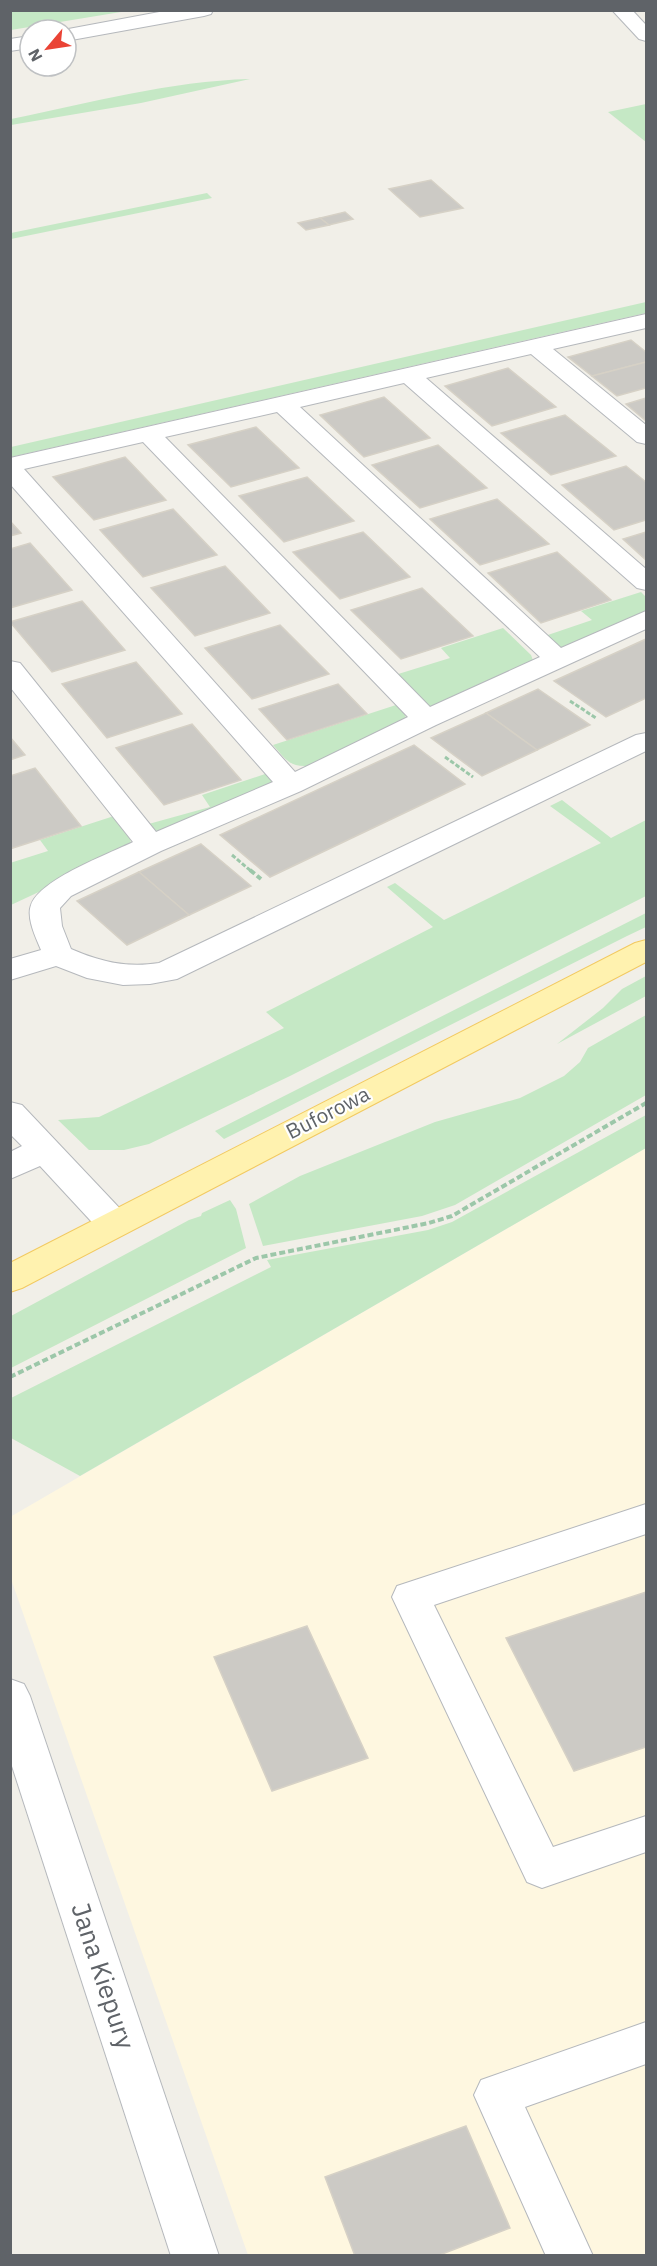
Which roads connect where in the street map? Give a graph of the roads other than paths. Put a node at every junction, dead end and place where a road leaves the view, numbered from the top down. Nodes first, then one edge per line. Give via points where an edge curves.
1 (204, 10) edge
2 (621, 10) edge
3 (78, 33) edge
4 (646, 35) edge
5 (646, 321) edge
6 (536, 347) junction
7 (409, 375) junction
8 (282, 403) junction
9 (148, 433) junction
10 (646, 437) edge
11 (10, 466) edge
12 (646, 582) edge
13 (646, 619) edge
14 (558, 660) junction
15 (10, 669) edge
16 (426, 720) junction
17 (646, 741) edge
18 (291, 785) junction
19 (151, 845) junction
20 (646, 950) edge
21 (58, 955) junction
22 (10, 970) edge
23 (10, 1113) edge
24 (44, 1149) junction
25 (10, 1167) edge
26 (114, 1224) junction
27 (10, 1279) edge
28 (646, 1519) edge
29 (10, 1696) edge
30 (646, 1834) edge
31 (646, 2043) edge
32 (195, 2256) edge
33 (570, 2256) edge

1 - 3 street
2 - 4 street
5 - 6 street
6 - 7 street
6 - 10 street
7 - 8 street
7 - 12 street
8 - 9 street
8 - 14 street
9 - 11 street
9 - 16 street
11 - 18 street
13 - 14 street
14 - 16 street
15 - 19 street
16 - 18 street
17 - 21 street via 166,972 144,976 102,972
18 - 19 street
19 - 21 street via 60,889 45,906 47,926
20 - 26 main road, Buforowa
21 - 22 street
23 - 24 street
24 - 25 street
24 - 26 street
26 - 27 main road, Buforowa
28 - 30 street via 411,1597 542,1869
29 - 32 street, Jana Kiepury
31 - 33 street via 497,2094

